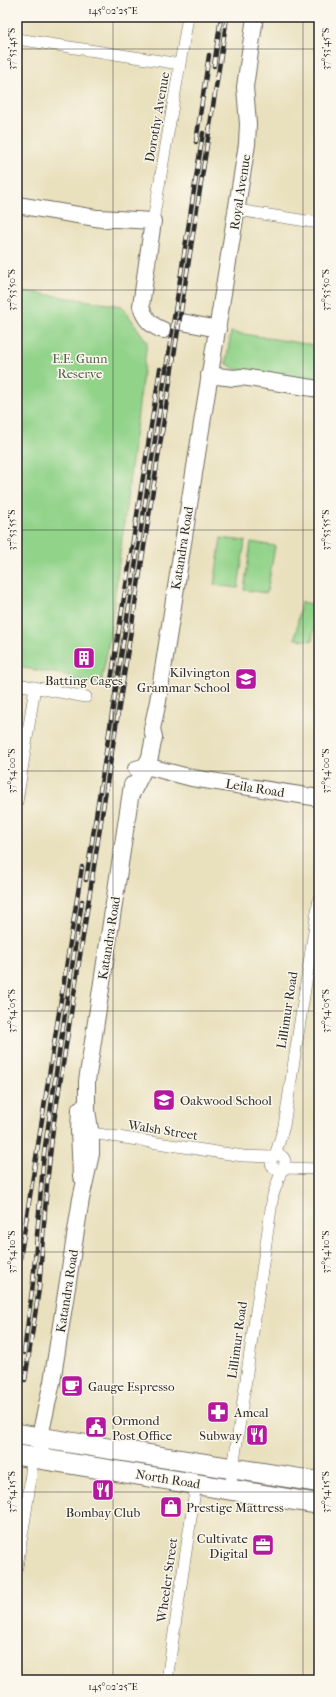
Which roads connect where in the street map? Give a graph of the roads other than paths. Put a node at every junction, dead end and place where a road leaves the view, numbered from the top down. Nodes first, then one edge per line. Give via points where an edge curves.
1 (188, 17) edge
2 (255, 17) edge
3 (17, 39) edge
4 (180, 64) junction
5 (17, 206) edge
6 (237, 210) junction
7 (319, 223) edge
8 (153, 225) junction
9 (164, 325) tunnel mouth
10 (182, 328) tunnel mouth
11 (217, 333) junction
12 (210, 371) junction
13 (319, 389) edge
14 (17, 684) edge
15 (35, 687) junction
16 (86, 697) dead end
17 (141, 770) junction
18 (319, 798) edge
19 (17, 802) edge
20 (319, 898) edge
21 (85, 1132) junction
22 (278, 1162) junction
23 (315, 1168) edge
24 (17, 1434) edge
25 (45, 1437) junction
26 (30, 1457) edge
27 (233, 1467) junction
28 (319, 1482) edge
29 (196, 1484) junction
30 (230, 1489) junction
31 (319, 1504) edge
32 (17, 1567) edge
33 (167, 1680) edge

1 - 4 street, Dorothy Avenue
2 - 6 street, Royal Avenue via 245,87 248,135
3 - 4 street
4 - 8 street, Dorothy Avenue
5 - 8 street
6 - 7 street
6 - 11 street, Royal Avenue
8 - 9 street via 143,292 147,305
10 - 11 street
11 - 12 street, Royal Avenue
12 - 13 street via 234,372 242,377
12 - 17 street, Katandra Road via 158,701 152,729 147,733
14 - 15 street
15 - 16 street
15 - 19 street
17 - 18 street, Leila Road
17 - 21 street, Katandra Road via 131,794 87,1081 81,1104
20 - 22 street, Lillimur Road
21 - 22 street, Walsh Street
21 - 25 street, Katandra Road via 81,1199
22 - 23 street, Walsh Street
22 - 27 street, Lillimur Road
24 - 25 highway, North Road
25 - 26 street, Katandra Road
25 - 27 highway, North Road
26 - 29 highway, North Road
26 - 32 street via 32,1474 29,1500
27 - 28 highway, North Road
27 - 30 street, Lillimur Road
29 - 30 highway, North Road
29 - 33 street, Wheeler Street
30 - 31 highway, North Road

